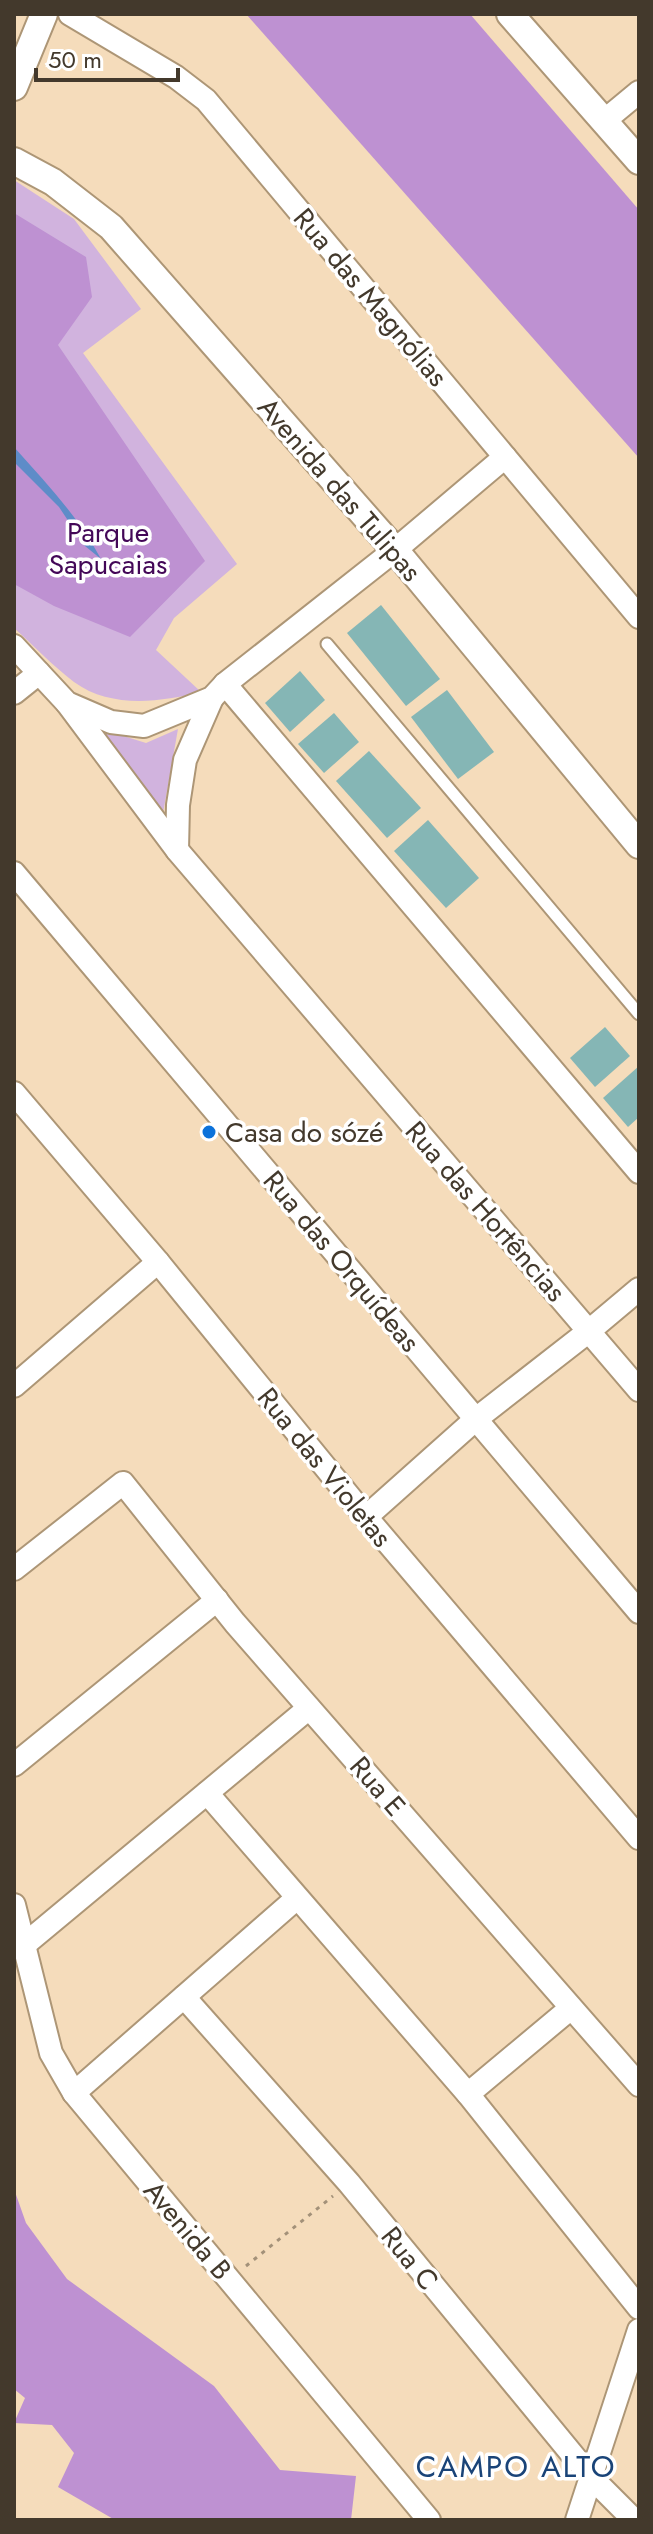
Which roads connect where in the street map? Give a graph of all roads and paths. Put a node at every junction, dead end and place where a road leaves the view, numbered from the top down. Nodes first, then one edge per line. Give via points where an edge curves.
1 (44, 14) edge
2 (70, 14) edge
3 (512, 15) edge
4 (14, 87) edge
5 (639, 92) edge
6 (604, 121) junction
7 (14, 161) edge
8 (639, 161) edge
9 (505, 457) junction
10 (395, 550) junction
11 (639, 617) edge
12 (327, 644) dead end
13 (14, 646) edge
14 (39, 673) junction
15 (218, 691) junction
16 (14, 693) edge
17 (67, 703) junction
18 (639, 845) edge
19 (177, 850) junction
20 (14, 873) edge
21 (639, 1014) edge
22 (14, 1093) edge
23 (639, 1172) edge
24 (158, 1262) junction
25 (639, 1289) edge
26 (589, 1331) junction
27 (14, 1386) edge
28 (639, 1390) edge
29 (476, 1419) junction
30 (366, 1517) junction
31 (14, 1569) edge
32 (217, 1600) junction
33 (639, 1612) edge
34 (309, 1708) junction
35 (14, 1765) edge
36 (207, 1793) junction
37 (639, 1838) edge
38 (297, 1898) junction
39 (14, 1905) edge
40 (24, 1945) junction
41 (184, 1997) junction
42 (571, 2008) junction
43 (639, 2085) edge
44 (74, 2093) junction
45 (468, 2094) junction
46 (349, 2183) junction
47 (230, 2280) junction
48 (639, 2308) edge
49 (639, 2330) edge
50 (590, 2476) junction
51 (429, 2520) edge
52 (577, 2520) edge
53 (634, 2520) edge

1 - 4 street
2 - 9 street, Rua das Magnólias via 206,100
3 - 6 street
5 - 6 street
6 - 8 street
7 - 10 street, Avenida das Tulipas via 53,182 111,227
9 - 10 street
9 - 11 street, Rua das Magnólias
10 - 15 street
10 - 18 street, Avenida das Tulipas
12 - 21 lane
13 - 14 street, Rua das Hortências
14 - 16 street
14 - 17 street, Rua das Hortências
15 - 17 street via 144,726 111,722
15 - 19 street via 185,760
15 - 23 street
17 - 19 street, Rua das Hortências
19 - 26 street, Rua das Hortências
20 - 29 street, Rua das Orquídeas
22 - 24 street, Rua das Violetas
24 - 27 street
24 - 30 street, Rua das Violetas
25 - 26 street
26 - 28 street, Rua das Hortências
26 - 29 street
29 - 30 street
29 - 33 street, Rua das Orquídeas
30 - 37 street, Rua das Violetas
31 - 32 street, Rua E via 123,1483
32 - 34 street, Rua E
32 - 35 street
34 - 36 street
34 - 42 street, Rua E
36 - 38 street
36 - 40 street
38 - 41 street
38 - 45 street
39 - 40 street, Avenida B
40 - 44 street, Avenida B via 51,2053
41 - 44 street
41 - 46 street, Rua C
42 - 43 street, Rua E
42 - 45 street
44 - 47 street, Avenida B
45 - 48 street
46 - 47 path
46 - 50 street, Rua C
47 - 51 street, Avenida B
49 - 50 street
50 - 52 street
50 - 53 street, Rua C

